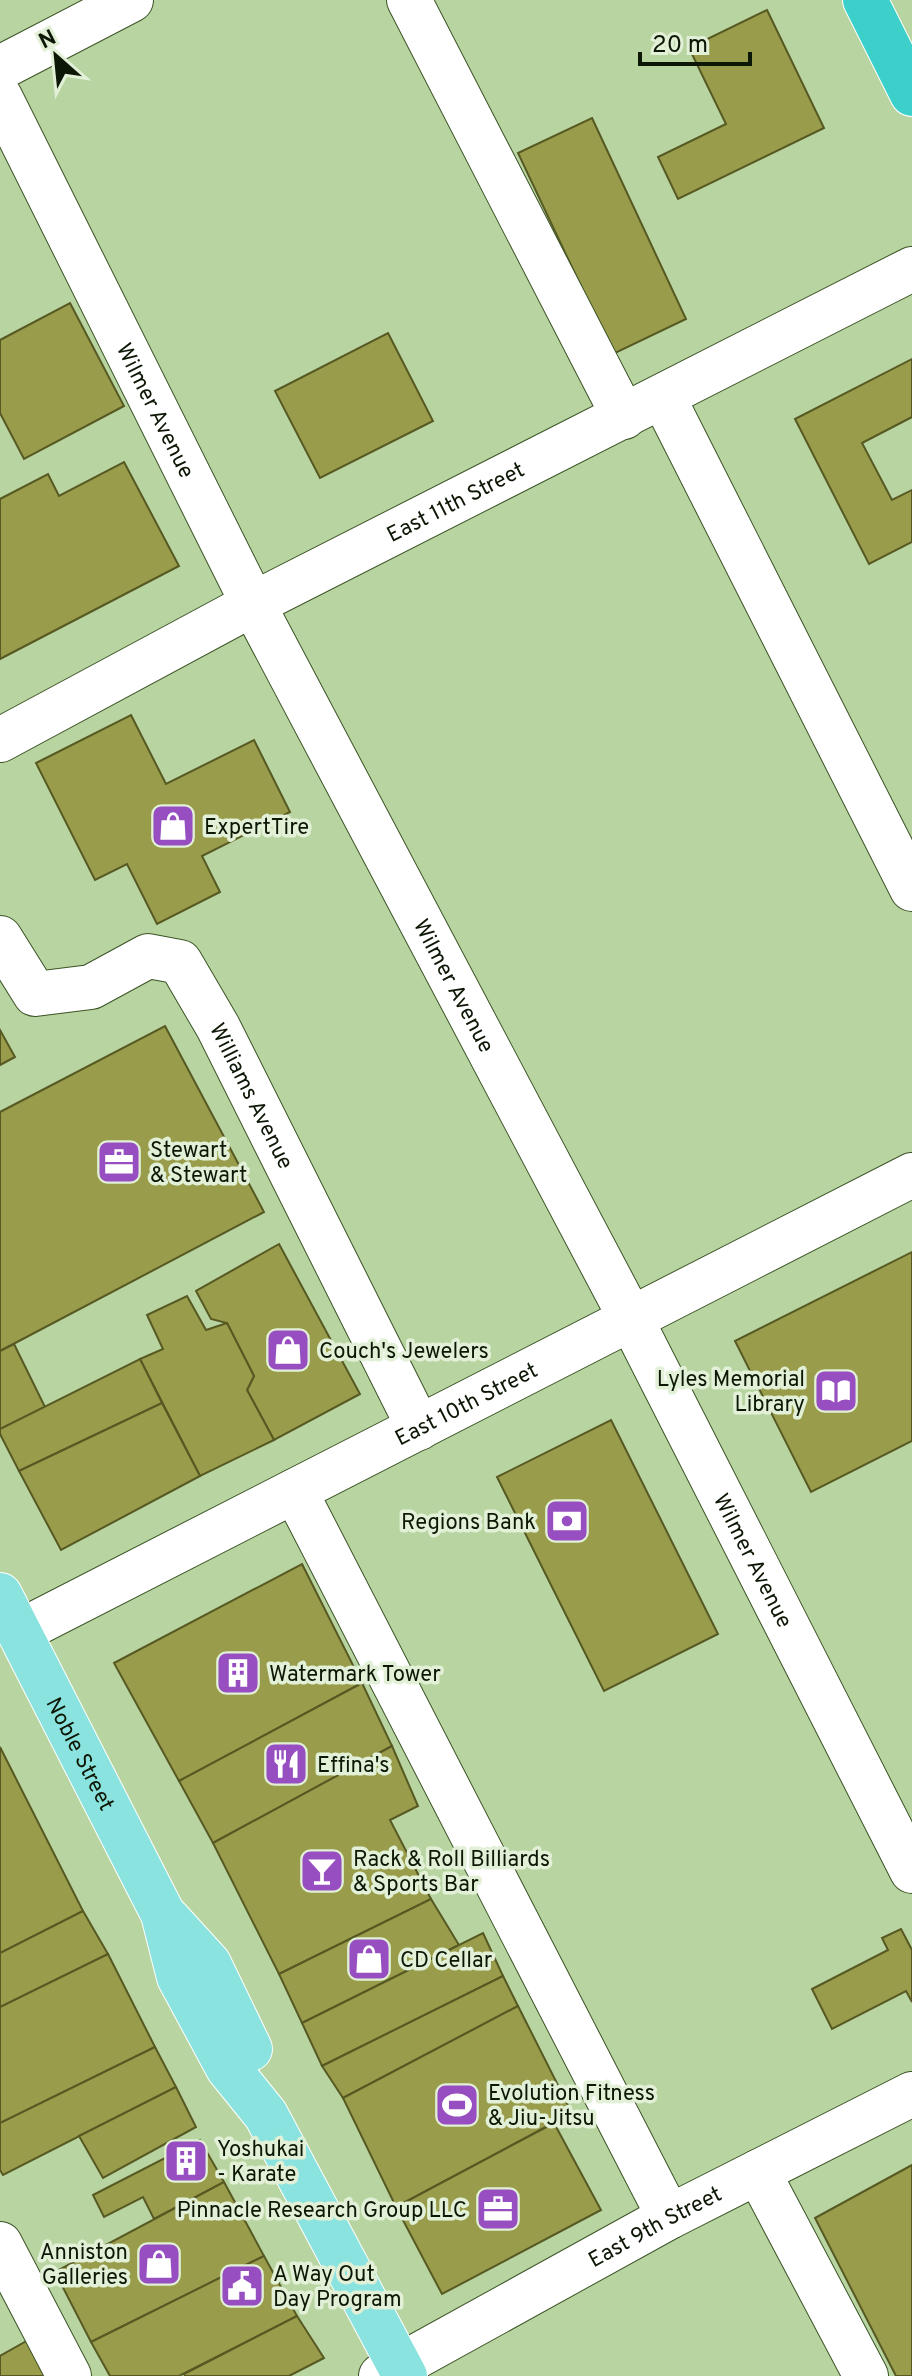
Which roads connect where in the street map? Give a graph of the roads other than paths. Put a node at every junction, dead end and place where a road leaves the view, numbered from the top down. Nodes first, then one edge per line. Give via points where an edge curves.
1 (131, 0) edge
2 (409, 0) edge
3 (865, 0) edge
4 (0, 68) edge
5 (912, 94) edge
6 (0, 97) edge
7 (912, 269) edge
8 (663, 397) junction
9 (624, 417) junction
10 (253, 604) junction
11 (0, 740) edge
12 (912, 889) edge
13 (0, 938) edge
14 (912, 1175) edge
15 (631, 1319) junction
16 (419, 1428) junction
17 (295, 1491) junction
18 (6, 1623) edge
19 (912, 1871) edge
20 (912, 2094) edge
21 (758, 2172) junction
22 (669, 2217) junction
23 (0, 2244) edge
24 (395, 2373) edge
25 (69, 2376) edge
26 (866, 2376) edge

1 - 4 street
2 - 9 street
3 - 5 highway
6 - 10 street, Wilmer Avenue
7 - 8 street, East 11th Street
8 - 9 street, East 11th Street
8 - 12 street
9 - 10 street, East 11th Street
10 - 11 street, East 11th Street
10 - 15 street, Wilmer Avenue
13 - 16 street, Williams Avenue via 35,994 91,987 148,956 180,962 218,1027
14 - 15 street, East 10th Street
15 - 16 street, East 10th Street
15 - 19 street, Wilmer Avenue
16 - 17 street, East 10th Street
17 - 18 street, East 10th Street
17 - 22 street
18 - 24 main road, Noble Street via 163,1914 179,1977 228,2068 266,2115
20 - 21 street, East 9th Street
21 - 22 street, East 9th Street
21 - 26 street
22 - 24 street, East 9th Street
23 - 25 street

